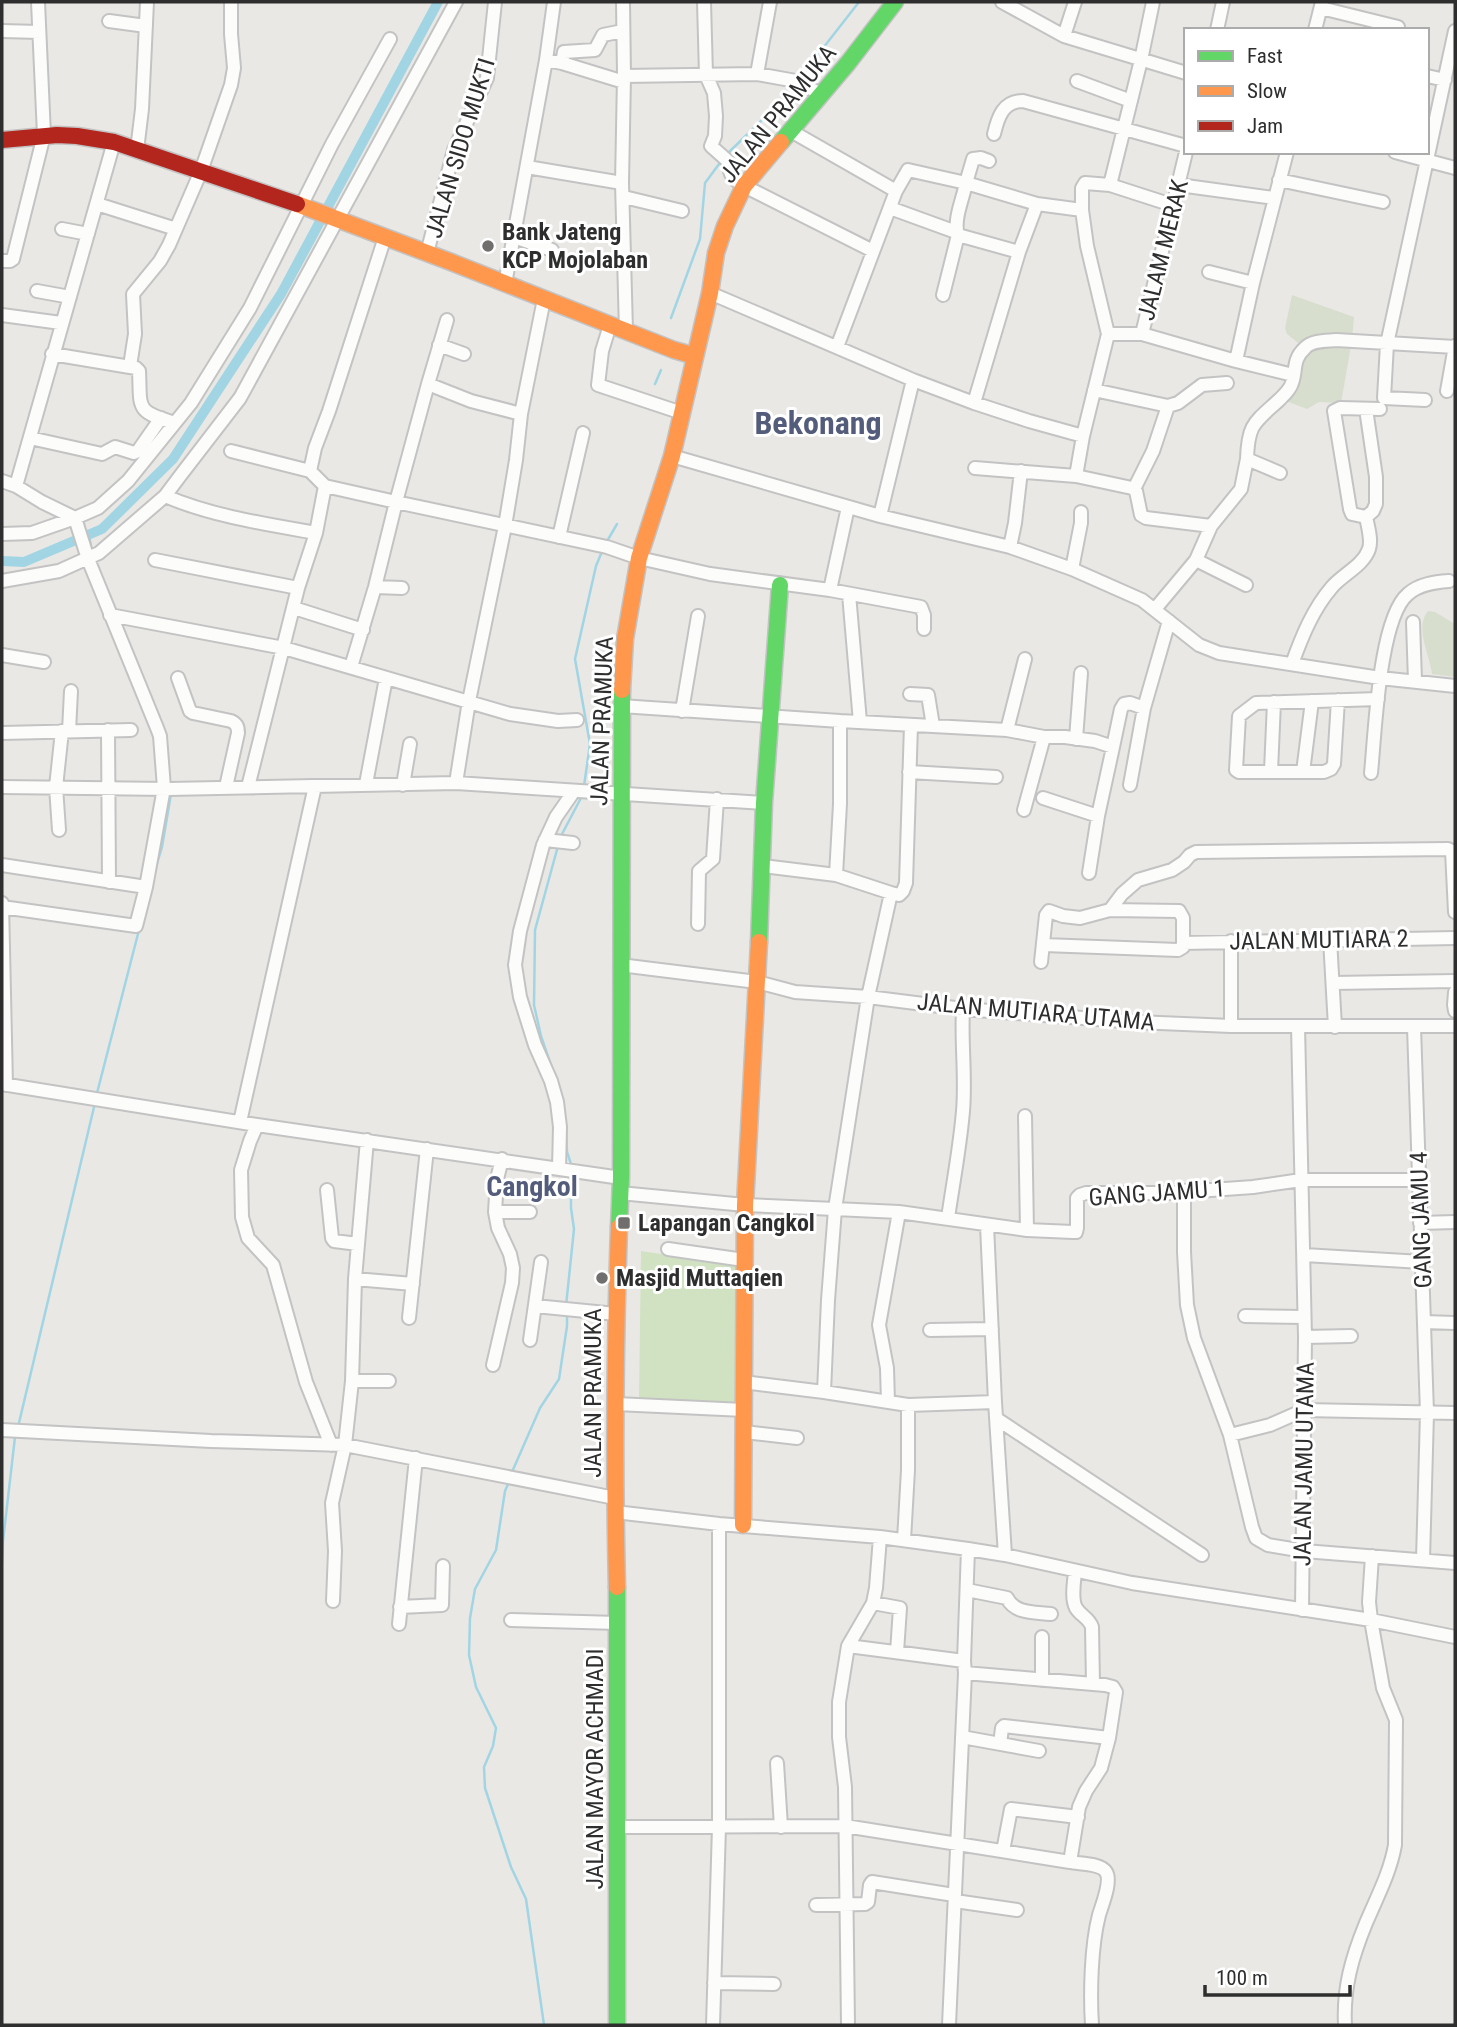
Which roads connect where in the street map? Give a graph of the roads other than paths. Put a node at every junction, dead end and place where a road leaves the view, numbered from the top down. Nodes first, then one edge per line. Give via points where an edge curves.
1 (38, 2) edge
2 (147, 2) edge
3 (231, 2) edge
4 (456, 2) edge
5 (495, 2) edge
6 (554, 2) edge
7 (623, 2) edge
8 (704, 2) edge
9 (770, 2) edge
10 (895, 2) edge
11 (1002, 2) edge
12 (1076, 2) edge
13 (1153, 2) edge
14 (1223, 2) edge
15 (1321, 5) edge
16 (108, 21) dead end
17 (146, 26) junction
18 (1398, 27) dead end
19 (1217, 28) edge
20 (1315, 28) edge
21 (2, 31) edge
22 (623, 31) junction
23 (1455, 31) edge
24 (39, 32) junction
25 (1064, 36) junction
26 (390, 39) dead end
27 (546, 60) junction
28 (1141, 60) junction
29 (562, 63) junction
30 (1184, 72) edge
31 (757, 74) junction
32 (706, 75) junction
33 (1429, 76) edge
34 (624, 79) junction
35 (1445, 80) junction
36 (1077, 81) dead end
37 (808, 87) junction
38 (1131, 101) junction
39 (1125, 129) junction
40 (791, 131) junction
41 (994, 134) dead end
42 (44, 135) junction
43 (2, 140) edge
44 (114, 142) junction
45 (1184, 145) edge
46 (137, 150) junction
47 (1429, 151) edge
48 (1186, 154) edge
49 (1286, 154) edge
50 (1403, 154) edge
51 (1428, 154) edge
52 (1427, 160) junction
53 (989, 161) dead end
54 (527, 167) junction
55 (1455, 169) edge
56 (201, 171) junction
57 (1279, 180) junction
58 (622, 183) junction
59 (966, 183) junction
60 (1110, 185) junction
61 (1179, 185) junction
62 (744, 186) junction
63 (896, 191) junction
64 (624, 198) junction
65 (1274, 198) junction
66 (1383, 202) dead end
67 (97, 204) junction
68 (1037, 204) junction
69 (1172, 205) junction
70 (304, 207) junction
71 (890, 208) junction
72 (1082, 210) junction
73 (682, 211) dead end
74 (333, 218) junction
75 (62, 229) dead end
76 (176, 229) junction
77 (957, 233) junction
78 (88, 234) junction
79 (386, 237) junction
80 (514, 237) junction
81 (552, 250) dead end
82 (873, 251) junction
83 (1019, 252) junction
84 (427, 253) junction
85 (2, 261) edge
86 (1209, 272) dead end
87 (1253, 283) junction
88 (505, 284) junction
89 (37, 291) dead end
90 (710, 293) junction
91 (943, 295) dead end
92 (70, 297) junction
93 (544, 299) junction
94 (2, 315) edge
95 (447, 320) dead end
96 (61, 323) junction
97 (610, 325) junction
98 (626, 331) junction
99 (1108, 334) junction
100 (1142, 334) junction
101 (1387, 344) junction
102 (439, 345) junction
103 (838, 347) junction
104 (1455, 347) edge
105 (52, 354) junction
106 (464, 354) dead end
107 (695, 356) junction
108 (1236, 361) junction
109 (130, 366) junction
110 (1293, 375) junction
111 (914, 380) junction
112 (1227, 383) dead end
113 (428, 384) junction
114 (1094, 390) junction
115 (1447, 391) dead end
116 (1425, 400) dead end
117 (974, 403) junction
118 (1168, 406) junction
119 (682, 413) junction
120 (521, 414) junction
121 (161, 418) junction
122 (175, 423) junction
123 (583, 433) dead end
124 (1083, 436) junction
125 (30, 438) junction
126 (231, 450) dead end
127 (672, 456) junction
128 (1247, 459) junction
129 (975, 468) dead end
130 (310, 471) junction
131 (1021, 471) junction
132 (1280, 472) dead end
133 (1076, 476) junction
134 (2, 481) edge
135 (16, 486) junction
136 (325, 486) junction
137 (1134, 489) junction
138 (165, 496) junction
139 (396, 502) junction
140 (848, 507) junction
141 (1081, 512) dead end
142 (880, 516) junction
143 (1366, 517) junction
144 (75, 519) junction
145 (505, 526) junction
146 (1211, 526) junction
147 (316, 533) junction
148 (2, 534) edge
149 (559, 537) junction
150 (1010, 547) junction
151 (87, 557) junction
152 (639, 558) junction
153 (155, 560) dead end
154 (1196, 560) junction
155 (1072, 569) junction
156 (1449, 580) dead end
157 (2, 581) edge
158 (780, 584) junction
159 (1246, 585) dead end
160 (376, 587) junction
161 (298, 588) junction
162 (402, 589) dead end
163 (830, 590) junction
164 (849, 594) junction
165 (294, 608) junction
166 (1155, 609) junction
167 (110, 615) junction
168 (698, 616) dead end
169 (1169, 621) junction
170 (1413, 622) dead end
171 (924, 629) dead end
172 (363, 630) junction
173 (284, 648) junction
174 (2, 655) edge
175 (1025, 659) dead end
176 (44, 662) dead end
177 (1292, 664) junction
178 (351, 667) junction
179 (1081, 673) dead end
180 (178, 678) dead end
181 (386, 678) junction
182 (1380, 678) junction
183 (1415, 681) junction
184 (1455, 686) edge
185 (71, 691) dead end
186 (910, 694) dead end
187 (1378, 699) junction
188 (1338, 700) junction
189 (469, 701) junction
190 (1312, 701) junction
191 (1274, 702) junction
192 (621, 706) junction
193 (1144, 708) junction
194 (682, 711) junction
195 (771, 717) junction
196 (577, 720) dead end
197 (841, 721) junction
198 (860, 722) junction
199 (911, 725) junction
200 (933, 726) junction
201 (108, 730) junction
202 (131, 730) dead end
203 (1007, 730) junction
204 (65, 731) junction
205 (2, 733) edge
206 (1044, 737) junction
207 (1076, 739) junction
208 (410, 744) dead end
209 (1113, 747) junction
210 (1271, 771) junction
211 (909, 772) junction
212 (1303, 772) junction
213 (1371, 774) dead end
214 (996, 777) dead end
215 (456, 783) junction
216 (366, 785) junction
217 (403, 785) junction
218 (1130, 785) dead end
219 (315, 786) junction
220 (2, 787) edge
221 (56, 787) junction
222 (248, 787) junction
223 (110, 788) junction
224 (226, 788) junction
225 (170, 789) junction
226 (580, 791) junction
227 (622, 793) junction
228 (1043, 798) dead end
229 (717, 799) junction
230 (764, 803) junction
231 (1024, 810) dead end
232 (1098, 816) junction
233 (59, 830) dead end
234 (545, 840) junction
235 (573, 843) dead end
236 (2, 866) edge
237 (763, 866) junction
238 (1089, 873) dead end
239 (836, 875) junction
240 (109, 881) junction
241 (146, 887) junction
242 (891, 893) junction
243 (2, 905) edge
244 (1110, 910) junction
245 (1455, 912) edge
246 (698, 924) dead end
247 (1455, 938) edge
248 (1331, 939) junction
249 (1231, 942) junction
250 (1184, 943) junction
251 (1044, 945) junction
252 (1041, 962) dead end
253 (620, 965) junction
254 (1455, 981) edge
255 (757, 982) junction
256 (1333, 983) junction
257 (1455, 992) edge
258 (867, 997) junction
259 (963, 1009) junction
260 (1455, 1011) edge
261 (1231, 1026) junction
262 (1298, 1026) junction
263 (1455, 1026) edge
264 (1335, 1027) junction
265 (1413, 1027) junction
266 (4, 1084) edge
267 (1025, 1116) dead end
268 (240, 1122) junction
269 (257, 1125) junction
270 (367, 1140) junction
271 (427, 1149) junction
272 (502, 1159) junction
273 (568, 1170) junction
274 (1301, 1180) junction
275 (1419, 1180) junction
276 (620, 1185) junction
277 (327, 1190) dead end
278 (1184, 1191) junction
279 (745, 1205) junction
280 (835, 1209) junction
281 (495, 1212) junction
282 (530, 1212) dead end
283 (899, 1212) junction
284 (948, 1218) junction
285 (1455, 1222) edge
286 (1420, 1223) junction
287 (987, 1225) junction
288 (1027, 1230) junction
289 (358, 1244) junction
290 (668, 1249) dead end
291 (1304, 1255) junction
292 (744, 1260) junction
293 (541, 1262) dead end
294 (1422, 1262) junction
295 (355, 1279) junction
296 (413, 1284) junction
297 (535, 1306) junction
298 (616, 1314) junction
299 (1245, 1316) dead end
300 (1304, 1317) junction
301 (409, 1318) dead end
302 (1424, 1322) junction
303 (1455, 1323) edge
304 (930, 1329) dead end
305 (992, 1329) junction
306 (1351, 1336) dead end
307 (1306, 1337) junction
308 (530, 1340) dead end
309 (493, 1365) dead end
310 (352, 1381) junction
311 (389, 1381) dead end
312 (743, 1382) junction
313 (824, 1392) junction
314 (888, 1402) junction
315 (995, 1402) junction
316 (616, 1404) junction
317 (908, 1405) junction
318 (744, 1410) junction
319 (1304, 1410) junction
320 (1427, 1413) junction
321 (1455, 1413) edge
322 (997, 1419) junction
323 (12, 1431) edge
324 (744, 1432) junction
325 (1230, 1435) junction
326 (797, 1438) dead end
327 (331, 1445) junction
328 (345, 1445) junction
329 (416, 1458) junction
330 (615, 1505) junction
331 (719, 1524) junction
332 (743, 1525) junction
333 (880, 1537) junction
334 (904, 1540) junction
335 (968, 1549) junction
336 (1304, 1551) junction
337 (1005, 1555) junction
338 (1202, 1555) dead end
339 (1372, 1556) junction
340 (1423, 1560) junction
341 (1455, 1563) edge
342 (443, 1566) dead end
343 (1075, 1572) junction
344 (967, 1590) junction
345 (332, 1601) dead end
346 (873, 1602) junction
347 (400, 1607) junction
348 (1302, 1610) junction
349 (1051, 1614) dead end
350 (511, 1620) dead end
351 (1371, 1620) junction
352 (618, 1623) junction
353 (398, 1624) dead end
354 (1042, 1637) dead end
355 (1455, 1637) edge
356 (848, 1646) junction
357 (897, 1652) junction
358 (965, 1667) junction
359 (1042, 1680) junction
360 (1093, 1684) junction
361 (962, 1737) junction
362 (1109, 1738) junction
363 (1000, 1744) junction
364 (1038, 1751) dead end
365 (777, 1763) dead end
366 (1078, 1817) junction
367 (845, 1826) junction
368 (618, 1827) junction
369 (719, 1827) junction
370 (780, 1827) junction
371 (958, 1844) junction
372 (1003, 1851) junction
373 (1070, 1863) junction
374 (954, 1898) junction
375 (831, 1905) junction
376 (1017, 1910) dead end
377 (714, 1983) junction
378 (774, 1984) dead end
379 (617, 2025) edge
380 (713, 2025) edge
381 (848, 2025) edge
382 (949, 2025) edge
383 (1092, 2025) edge
384 (1345, 2025) edge

1 - 24 street
2 - 17 street
3 - 56 street via 231,85
4 - 74 street
5 - 84 street, JALAN SIDO MUKTI via 487,78 454,150
6 - 27 street
7 - 22 street
8 - 32 street
9 - 31 street
10 - 37 main road, JALAN PRAMUKA via 848,63
11 - 25 street
12 - 25 street
13 - 28 street
14 - 19 street
15 - 18 street
15 - 20 street
16 - 17 street
17 - 46 street
21 - 24 street
22 - 29 street via 603,35 595,50 564,52
22 - 34 street
23 - 35 street
24 - 42 street
25 - 28 street
26 - 70 street via 332,144
27 - 29 street
27 - 54 street
28 - 30 street
28 - 38 street
29 - 34 street
31 - 32 street
31 - 37 street
32 - 34 street
32 - 62 street via 715,107 711,146 729,162 732,178
33 - 35 street
34 - 58 street
35 - 47 street
36 - 38 street
37 - 40 main road, JALAN PRAMUKA
38 - 39 street
39 - 41 street via 1016,101 1004,108
39 - 45 street
39 - 60 street
40 - 62 main road, JALAN PRAMUKA
40 - 63 street
42 - 43 main road
42 - 44 main road
42 - 85 street via 13,259
44 - 46 main road
44 - 67 street
46 - 56 main road
48 - 61 street, JALAM MERAK
49 - 57 street
50 - 52 street
51 - 52 street
52 - 55 street
52 - 101 street
53 - 59 street via 973,159
54 - 58 street
54 - 80 street
56 - 70 main road
56 - 76 street
57 - 65 street
57 - 66 street
58 - 64 street
59 - 63 street via 910,169
59 - 68 street
59 - 77 street
60 - 69 street
60 - 72 street via 1085,183
61 - 65 street
61 - 69 street, JALAM MERAK
62 - 82 street
62 - 90 main road, JALAN PRAMUKA via 716,253
63 - 71 street
64 - 73 street
64 - 98 street
65 - 87 street
67 - 76 street
67 - 78 street
68 - 72 street
68 - 83 street
69 - 100 street, JALAM MERAK
70 - 74 main road
70 - 122 street via 250,308
71 - 77 street
71 - 82 street
72 - 99 street
74 - 79 main road
74 - 138 street via 240,398
75 - 78 street
76 - 109 street via 160,261 133,294 135,334
77 - 83 street
77 - 91 street
78 - 92 street
79 - 84 main road
79 - 130 street
80 - 81 street
80 - 88 street
82 - 103 street
83 - 117 street
84 - 88 main road
86 - 87 street
87 - 108 street
88 - 93 main road
89 - 92 street
90 - 103 street
90 - 107 main road, JALAN PRAMUKA
92 - 96 street
93 - 97 main road
93 - 120 street
94 - 96 street
95 - 102 street
96 - 105 street
97 - 98 main road
97 - 119 street via 599,386
98 - 107 main road
99 - 100 street
99 - 114 street
100 - 108 street, JALAM MERAK
101 - 104 street
101 - 110 street via 1319,341 1306,346 1295,360
101 - 116 street via 1384,398
102 - 106 street
102 - 113 street
103 - 111 street
104 - 115 street
105 - 109 street
105 - 125 street
107 - 119 main road, JALAN PRAMUKA
108 - 110 street, JALAM MERAK
109 - 121 street via 139,371 139,402 149,414
110 - 128 street via 1287,392 1252,427
111 - 117 street
111 - 142 street
112 - 118 street via 1202,385
113 - 120 street
113 - 139 street
114 - 118 street
114 - 124 street
117 - 124 street
118 - 137 street
119 - 127 main road, JALAN PRAMUKA
120 - 145 street
121 - 122 street
121 - 125 street via 134,453 115,447 102,454
122 - 144 street via 128,481 98,508
123 - 149 street
124 - 133 street
125 - 135 street
126 - 130 street
127 - 140 street
127 - 152 main road, JALAN PRAMUKA
128 - 132 street
128 - 146 street via 1241,489
129 - 131 street
130 - 136 street
131 - 133 street
131 - 150 street
133 - 137 street
134 - 135 street
135 - 144 street
136 - 139 street
136 - 147 street
137 - 146 street via 1146,518
138 - 147 street via 186,505
138 - 151 street via 99,553
139 - 145 street
139 - 160 street
140 - 142 street
140 - 163 street
141 - 155 street
142 - 150 street
143 - 143 street via 1376,504 1373,409 1340,408 1334,411 1350,509 1352,514
143 - 177 street via 1371,546 1365,558 1320,602
144 - 148 street via 32,533
144 - 151 street
145 - 149 street
145 - 189 street
146 - 154 street
147 - 161 street
149 - 152 street
150 - 155 street
151 - 157 street via 59,571
151 - 167 street
152 - 158 street
152 - 192 main road, JALAN PRAMUKA via 625,639
153 - 161 street
154 - 159 street
154 - 166 street
155 - 166 street
156 - 182 street via 1408,593 1397,607
158 - 163 street
158 - 195 main road
160 - 162 street
160 - 172 street
161 - 165 street
163 - 164 street
164 - 171 street via 920,607
164 - 198 street
165 - 172 street
165 - 173 street
166 - 169 street
167 - 173 street
167 - 225 street via 158,728
168 - 194 street
169 - 177 street via 1199,645 1219,653
169 - 193 street
170 - 183 street
172 - 178 street
173 - 178 street
173 - 222 street
174 - 176 street
175 - 203 street
177 - 182 street
178 - 181 street
179 - 207 street
180 - 224 street via 190,711 231,721 237,727
181 - 189 street
181 - 216 street
182 - 183 street
182 - 187 street
183 - 184 street
185 - 204 street
186 - 200 street via 928,695
187 - 188 street
187 - 213 street
188 - 190 street
188 - 212 street via 1335,764 1324,772
189 - 196 street via 520,716
189 - 215 street
190 - 191 street
190 - 212 street
191 - 210 street
191 - 210 street via 1256,703 1239,716 1235,766 1239,772
192 - 194 street
192 - 227 main road, JALAN PRAMUKA
193 - 209 street via 1124,704
193 - 218 street
194 - 195 street
195 - 197 street
195 - 230 main road
197 - 198 street
197 - 239 street
198 - 199 street
199 - 200 street
199 - 211 street
200 - 203 street
201 - 202 street
201 - 204 street
201 - 223 street
203 - 206 street
204 - 205 street
204 - 221 street
206 - 207 street
206 - 231 street
207 - 209 street
208 - 217 street
209 - 232 street
210 - 212 street
211 - 214 street
211 - 242 street via 906,883 899,895
215 - 217 street
215 - 226 street
216 - 217 street
216 - 219 street
219 - 222 street
219 - 268 street
220 - 221 street
221 - 223 street
221 - 233 street
222 - 224 street
223 - 225 street
223 - 240 street
224 - 225 street
225 - 241 street
226 - 227 street
226 - 234 street via 556,817
227 - 229 street
227 - 253 main road, JALAN PRAMUKA
228 - 232 street
229 - 230 street
229 - 246 street via 713,859 699,871
230 - 237 main road
232 - 238 street
234 - 235 street
234 - 273 street via 527,901 516,965 520,997 557,1102
236 - 240 street
237 - 239 street
237 - 255 main road
239 - 242 street
240 - 241 street
241 - 243 street via 136,926
242 - 258 street
243 - 266 street
244 - 245 street via 1138,880 1172,870 1196,852 1442,848 1451,851
244 - 250 street via 1179,911
244 - 251 street via 1080,918 1049,911
247 - 248 street, JALAN MUTIARA 2
248 - 249 street, JALAN MUTIARA 2
248 - 256 street
249 - 250 street, JALAN MUTIARA 2
249 - 261 street
250 - 251 street, JALAN MUTIARA 2 via 1181,950
251 - 252 street
253 - 255 street, JALAN MUTIARA UTAMA
253 - 276 main road, JALAN PRAMUKA
254 - 256 street
255 - 258 street, JALAN MUTIARA UTAMA via 795,992
255 - 279 main road
256 - 264 street
257 - 260 street
258 - 259 street, JALAN MUTIARA UTAMA
258 - 280 street
259 - 261 street, JALAN MUTIARA UTAMA
259 - 284 street via 963,1110
261 - 262 street, JALAN MUTIARA UTAMA
262 - 264 street, JALAN MUTIARA UTAMA
262 - 274 street, JALAN JAMU UTAMA
263 - 265 street, JALAN MUTIARA UTAMA
264 - 265 street, JALAN MUTIARA UTAMA
265 - 275 street, GANG JAMU 4
266 - 268 street, GANG JAMU 1
267 - 288 street
268 - 269 street, GANG JAMU 1
269 - 270 street, GANG JAMU 1
269 - 327 street via 241,1170 242,1217 248,1238 272,1265 306,1382
270 - 271 street, GANG JAMU 1
270 - 289 street
271 - 272 street, GANG JAMU 1
271 - 296 street
272 - 273 street, GANG JAMU 1
272 - 281 street
273 - 276 street, GANG JAMU 1
274 - 275 street, GANG JAMU 1
274 - 278 street, GANG JAMU 1
274 - 291 street, JALAN JAMU UTAMA
275 - 286 street, GANG JAMU 4
276 - 279 street, GANG JAMU 1
276 - 298 main road, JALAN PRAMUKA
277 - 289 street via 333,1240
278 - 288 street, GANG JAMU 1 via 1086,1193 1077,1198 1076,1232
278 - 325 street via 1187,1306
279 - 280 street, GANG JAMU 1
279 - 292 main road
280 - 283 street, GANG JAMU 1
280 - 313 street
281 - 282 street
281 - 309 street via 513,1268
283 - 284 street, GANG JAMU 1
283 - 314 street via 879,1325
284 - 287 street, GANG JAMU 1
285 - 286 street
286 - 294 street, GANG JAMU 4
287 - 288 street, GANG JAMU 1
287 - 305 street
289 - 295 street
290 - 292 street
291 - 294 street
291 - 300 street, JALAN JAMU UTAMA
292 - 312 main road
293 - 297 street
294 - 302 street, GANG JAMU 4
295 - 296 street
295 - 310 street
296 - 301 street
297 - 298 street
297 - 308 street
298 - 316 main road, JALAN PRAMUKA
299 - 300 street
300 - 307 street, JALAN JAMU UTAMA
302 - 303 street
302 - 320 street, GANG JAMU 4
304 - 305 street
305 - 315 street
306 - 307 street
307 - 319 street, JALAN JAMU UTAMA
310 - 311 street
310 - 328 street
312 - 313 street
312 - 318 main road
313 - 314 street
314 - 317 street
315 - 317 street
315 - 322 street
316 - 318 street
316 - 330 main road, JALAN PRAMUKA
317 - 334 street
318 - 324 main road
319 - 320 street
319 - 325 street
319 - 336 street, JALAN JAMU UTAMA
320 - 321 street
320 - 340 street, GANG JAMU 4
322 - 337 street
322 - 338 street
323 - 327 street
324 - 326 street
324 - 332 main road
325 - 336 street via 1256,1538 1268,1545
327 - 328 street
328 - 329 street
328 - 345 street via 332,1503
329 - 330 street
329 - 347 street
330 - 331 street
330 - 352 main road, JALAN MAYOR ACHMADI
331 - 332 street
331 - 369 street
332 - 333 street
333 - 334 street
333 - 346 street
334 - 335 street
335 - 337 street
335 - 344 street
336 - 339 street
336 - 348 street, JALAN JAMU UTAMA
337 - 343 street
339 - 340 street
339 - 351 street
340 - 341 street
342 - 347 street via 442,1605
343 - 348 street
343 - 360 street via 1075,1604 1092,1627
344 - 349 street via 1007,1598 1018,1610
344 - 358 street
346 - 356 street
346 - 357 street via 900,1608
347 - 353 street
348 - 351 street
350 - 352 street
351 - 355 street
351 - 384 street via 1383,1688 1396,1720 1395,1845 1346,1984
352 - 368 main road, JALAN MAYOR ACHMADI
354 - 359 street
356 - 357 street
356 - 367 street via 839,1702
357 - 358 street
358 - 359 street
358 - 361 street
359 - 360 street
360 - 362 street via 1116,1692
361 - 363 street
361 - 371 street
362 - 363 street via 1004,1726
362 - 366 street via 1101,1768 1086,1791
363 - 364 street
365 - 370 street
366 - 372 street via 1011,1808
366 - 373 street
367 - 370 street
367 - 371 street
367 - 375 street
368 - 369 street
368 - 379 main road, JALAN MAYOR ACHMADI
369 - 370 street
369 - 377 street
371 - 372 street
371 - 374 street
372 - 373 street
373 - 383 street via 1099,1867 1108,1881 1098,1919
374 - 375 street via 872,1882 866,1903
374 - 376 street
374 - 382 street
375 - 381 street
377 - 378 street
377 - 380 street

